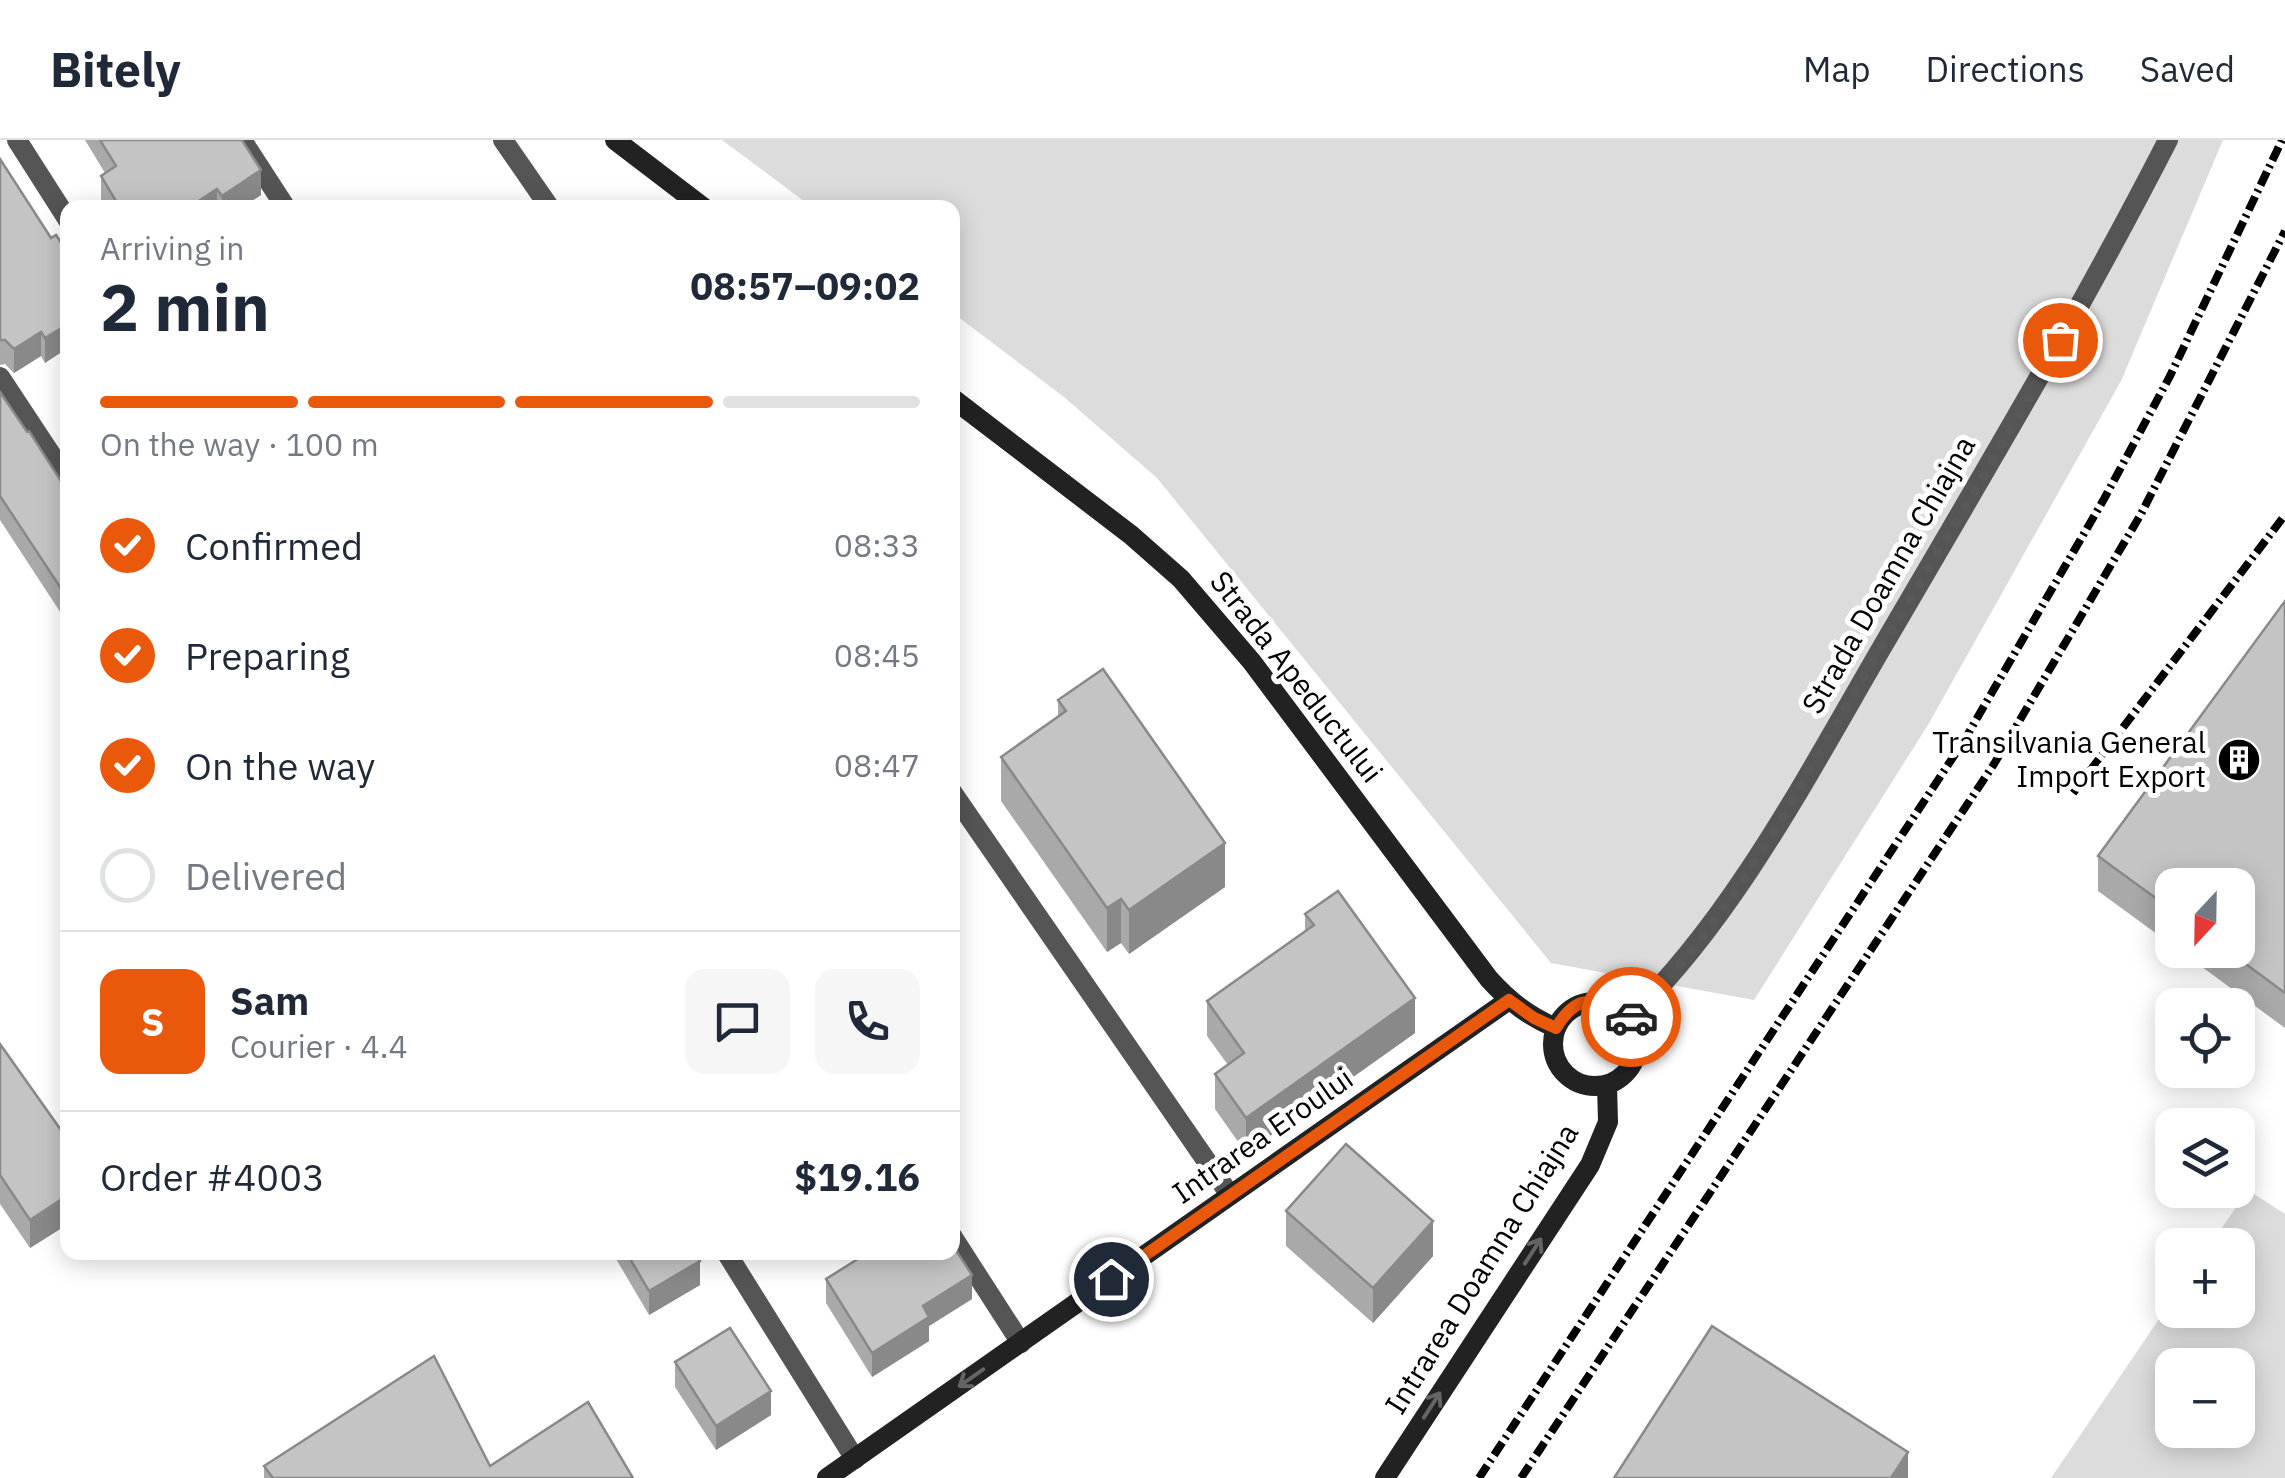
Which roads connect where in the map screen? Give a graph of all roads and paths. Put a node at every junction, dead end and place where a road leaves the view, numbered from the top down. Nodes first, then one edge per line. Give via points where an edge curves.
1 (17, 140) edge
2 (242, 140) edge
3 (503, 140) edge
4 (615, 140) edge
5 (2168, 140) edge
6 (281, 200) edge
7 (544, 200) edge
8 (694, 200) edge
9 (60, 207) edge
10 (0, 377) edge
11 (960, 404) edge
12 (60, 468) edge
13 (960, 804) edge
14 (1509, 1000) junction
15 (1629, 1018) junction
16 (1556, 1028) junction
17 (1607, 1085) junction
18 (1230, 1194) junction
19 (960, 1248) edge
20 (731, 1260) edge
21 (1022, 1343) junction
22 (855, 1459) junction
23 (828, 1478) edge
24 (1385, 1478) edge

1 - 9 street
2 - 6 street
3 - 7 street
4 - 8 street
5 - 15 street, Strada Doamna Chiajna via 2042,373 1808,772 1695,946
10 - 12 street
11 - 14 street, Strada Apeductului via 1131,535 1194,593
13 - 18 street
14 - 16 street, Strada Apeductului
14 - 18 street, Intrarea Eroului
15 - 16 street via 1596,1001 1572,1008
15 - 17 street via 1636,1058
16 - 17 street via 1552,1041 1560,1067 1580,1084
24 -> 17 street, Intrarea Doamna Chiajna via 1590,1165 1608,1122
18 - 21 street, Intrarea Eroului
19 - 21 street
20 - 22 street
21 -> 22 street, Intrarea Eroului
22 - 23 street, Intrarea Eroului

